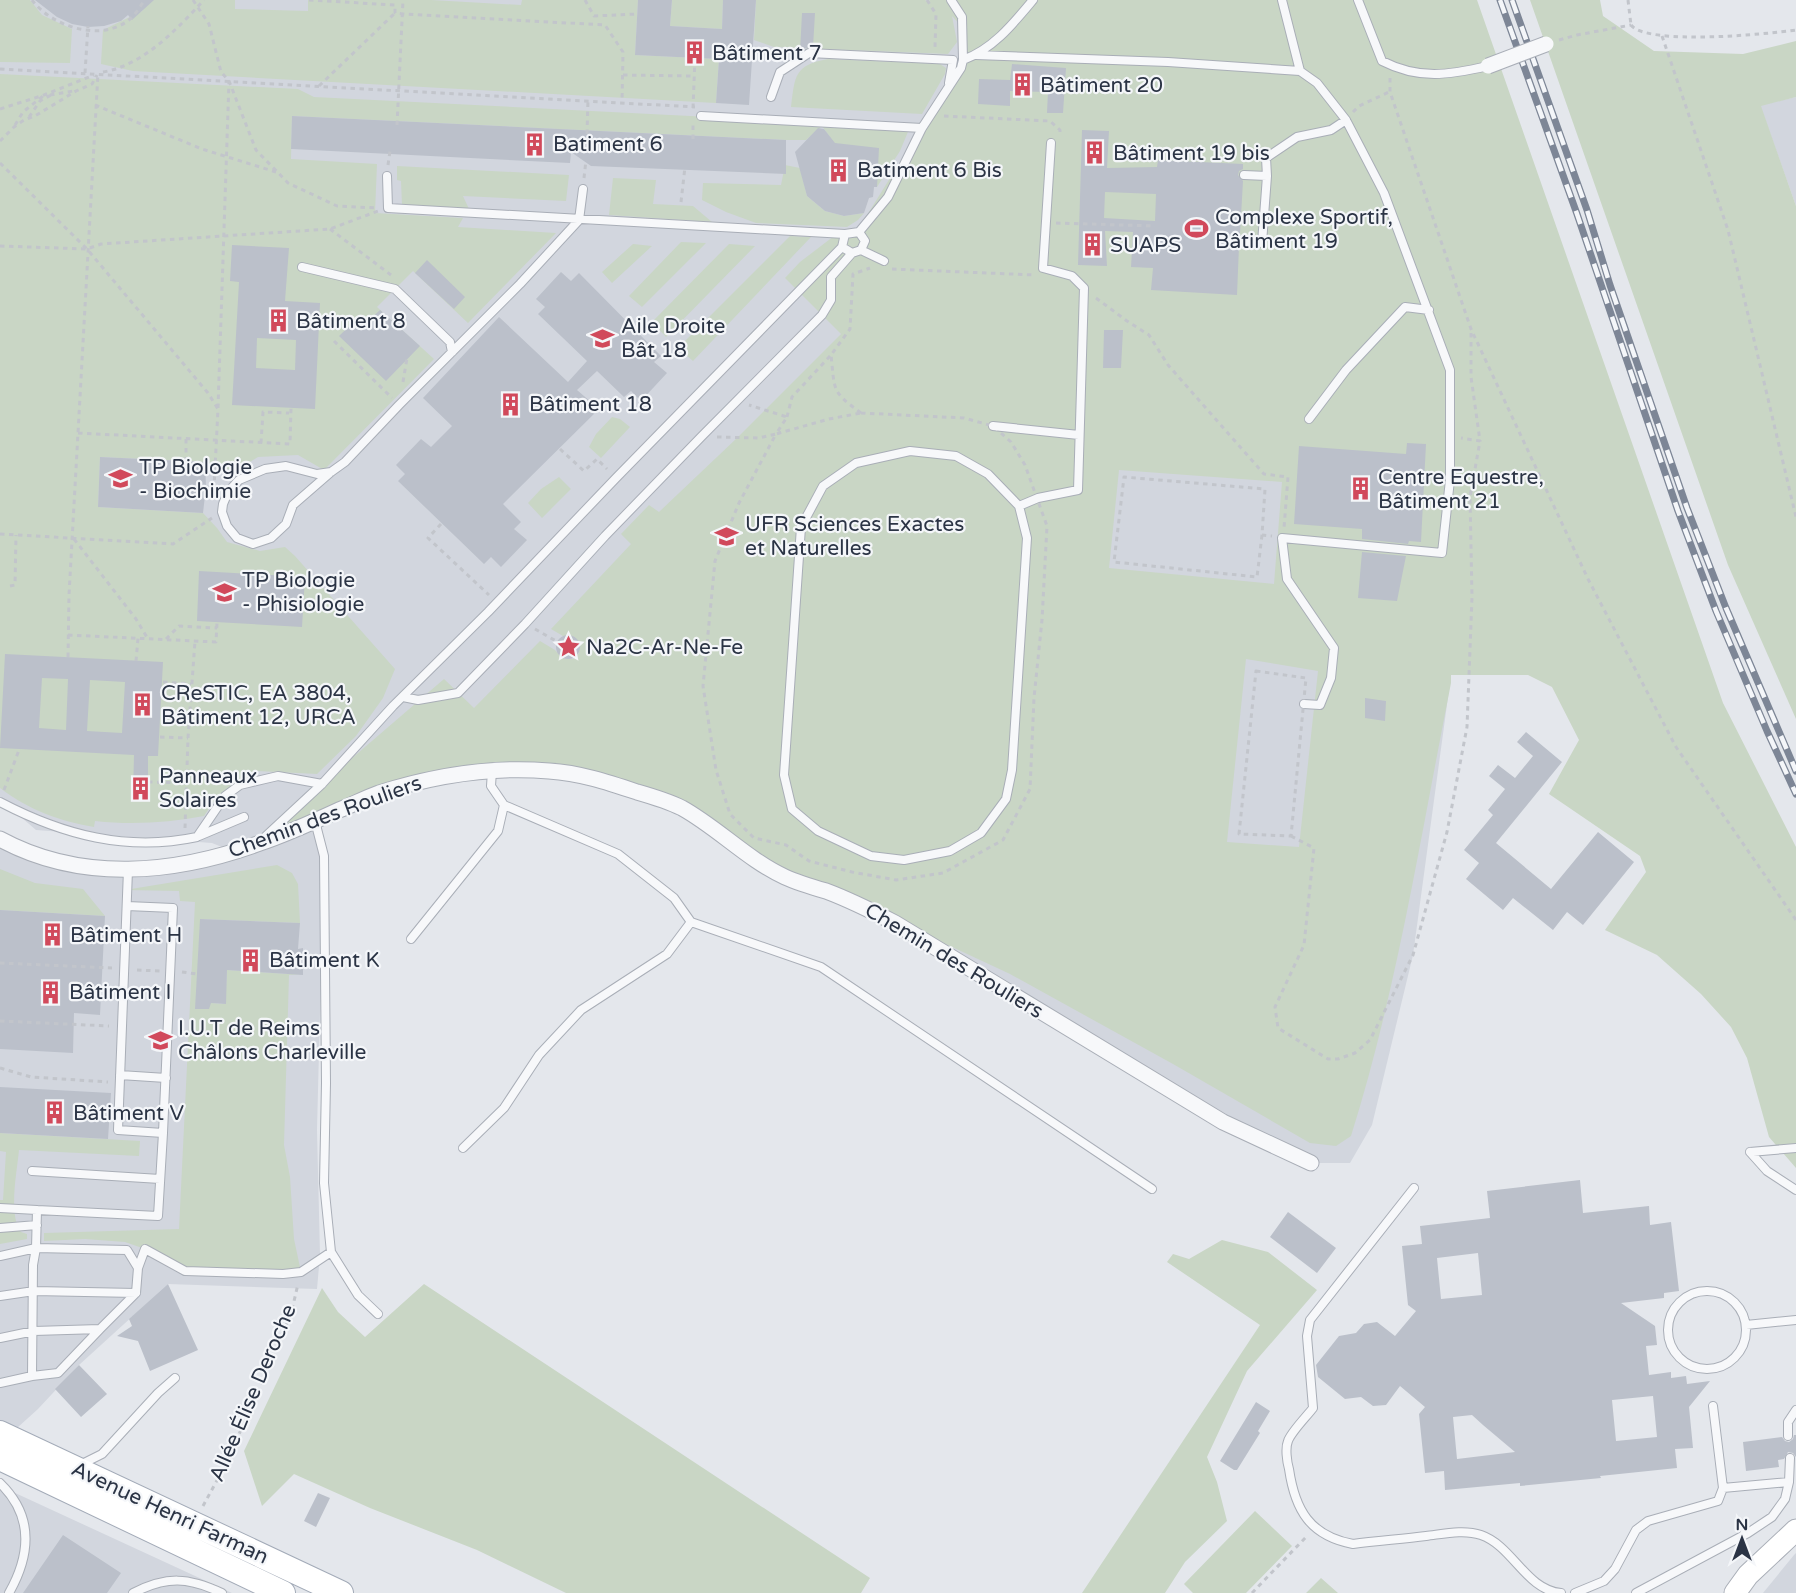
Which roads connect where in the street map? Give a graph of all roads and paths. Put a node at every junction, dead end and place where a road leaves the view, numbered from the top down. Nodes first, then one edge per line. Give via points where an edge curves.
1 (32, 0) edge
2 (145, 0) edge
3 (193, 0) edge
4 (204, 0) edge
5 (309, 0) edge
6 (403, 0) edge
7 (585, 0) edge
8 (951, 0) edge
9 (1033, 0) edge
10 (1282, 0) edge
11 (1358, 0) edge
12 (1628, 0) edge
13 (198, 6) junction
14 (395, 13) junction
15 (403, 14) junction
16 (637, 14) dead end
17 (594, 15) junction
18 (605, 25) junction
19 (1631, 25) junction
20 (88, 28) junction
21 (1796, 30) edge
22 (1662, 36) junction
23 (1546, 44) joint
24 (976, 55) junction
25 (695, 58) dead end
26 (963, 60) junction
27 (1382, 61) junction
28 (1488, 66) joint
29 (0, 69) edge
30 (1300, 71) junction
31 (85, 73) junction
32 (98, 73) junction
33 (623, 75) junction
34 (694, 76) junction
35 (229, 81) junction
36 (948, 85) junction
37 (319, 86) junction
38 (400, 90) junction
39 (76, 91) junction
40 (1390, 92) junction
41 (54, 94) junction
42 (44, 95) junction
43 (771, 97) dead end
44 (588, 100) junction
45 (622, 103) junction
46 (95, 105) junction
47 (0, 109) edge
48 (701, 116) dead end
49 (28, 119) junction
50 (927, 119) junction
51 (1346, 120) junction
52 (397, 125) dead end
53 (14, 127) junction
54 (922, 128) junction
55 (587, 134) dead end
56 (0, 141) edge
57 (1055, 142) joint
58 (227, 156) junction
59 (586, 160) dead end
60 (0, 163) edge
61 (685, 166) dead end
62 (278, 173) junction
63 (1244, 175) dead end
64 (387, 176) dead end
65 (1267, 176) junction
66 (583, 189) joint
67 (681, 202) dead end
68 (388, 208) junction
69 (579, 219) junction
70 (1155, 226) dead end
71 (330, 229) junction
72 (859, 232) junction
73 (1055, 233) dead end
74 (845, 234) junction
75 (224, 235) junction
76 (1239, 240) dead end
77 (0, 246) edge
78 (842, 247) junction
79 (87, 249) junction
80 (861, 250) junction
81 (852, 253) junction
82 (883, 266) junction
83 (302, 267) dead end
84 (1053, 270) junction
85 (1084, 288) junction
86 (395, 289) junction
87 (1429, 309) junction
88 (1471, 329) junction
89 (334, 341) dead end
90 (452, 352) junction
91 (831, 355) junction
92 (407, 358) dead end
93 (736, 401) junction
94 (399, 405) junction
95 (218, 409) junction
96 (861, 413) junction
97 (787, 417) junction
98 (1309, 419) dead end
99 (993, 426) junction
100 (78, 433) junction
101 (776, 434) junction
102 (1079, 435) junction
103 (701, 436) junction
104 (1451, 436) junction
105 (186, 439) junction
106 (218, 441) junction
107 (1480, 441) junction
108 (261, 443) junction
109 (560, 449) dead end
110 (186, 461) dead end
111 (584, 471) dead end
112 (331, 472) junction
113 (206, 488) dead end
114 (1038, 498) junction
115 (1019, 506) junction
116 (222, 512) junction
117 (1796, 517) edge
118 (441, 524) dead end
119 (0, 534) edge
120 (16, 535) junction
121 (1262, 535) junction
122 (73, 538) junction
123 (1282, 538) junction
124 (10, 586) dead end
125 (497, 603) junction
126 (217, 623) dead end
127 (525, 624) junction
128 (217, 628) junction
129 (69, 635) junction
130 (138, 638) junction
131 (148, 639) junction
132 (164, 640) junction
133 (556, 640) dead end
134 (195, 641) junction
135 (68, 657) dead end
136 (136, 661) dead end
137 (163, 682) dead end
138 (192, 684) junction
139 (403, 697) junction
140 (1304, 704) junction
141 (160, 737) dead end
142 (188, 738) junction
143 (19, 750) dead end
144 (492, 771) junction
145 (148, 782) dead end
146 (186, 783) junction
147 (322, 784) junction
148 (0, 801) edge
149 (504, 805) junction
150 (244, 817) dead end
151 (315, 821) junction
152 (1291, 836) junction
153 (197, 837) junction
154 (0, 839) edge
155 (184, 840) junction
156 (259, 844) junction
157 (128, 870) junction
158 (127, 906) junction
159 (1796, 920) edge
160 (690, 922) junction
161 (411, 939) dead end
162 (0, 963) edge
163 (124, 969) junction
164 (0, 1021) edge
165 (123, 1027) junction
166 (0, 1068) edge
167 (166, 1078) junction
168 (120, 1079) junction
169 (163, 1133) junction
170 (463, 1148) dead end
171 (1796, 1148) edge
172 (1311, 1163) dead end
173 (32, 1171) dead end
174 (160, 1179) junction
175 (1414, 1188) dead end
176 (1152, 1189) dead end
177 (1796, 1190) edge
178 (0, 1208) edge
179 (37, 1210) junction
180 (37, 1224) junction
181 (0, 1228) edge
182 (36, 1248) junction
183 (332, 1252) junction
184 (0, 1256) edge
185 (138, 1268) junction
186 (301, 1272) junction
187 (34, 1291) junction
188 (136, 1293) junction
189 (0, 1296) edge
190 (378, 1314) dead end
191 (1796, 1320) edge
192 (1746, 1325) junction
193 (100, 1329) junction
194 (34, 1331) junction
195 (0, 1338) edge
196 (32, 1376) junction
197 (175, 1378) dead end
198 (0, 1383) edge
199 (1713, 1406) dead end
200 (1796, 1410) edge
201 (0, 1433) edge
202 (1788, 1436) dead end
203 (0, 1458) edge
204 (1790, 1458) dead end
205 (74, 1468) junction
206 (1789, 1482) junction
207 (0, 1483) edge
208 (1723, 1488) junction
209 (199, 1512) dead end
210 (1315, 1528) junction
211 (1796, 1530) edge
212 (9, 1593) edge
213 (133, 1593) edge
214 (222, 1593) edge
215 (283, 1593) edge
216 (341, 1593) edge
217 (1252, 1593) edge
218 (1561, 1593) edge
219 (1575, 1593) edge
220 (1636, 1593) edge
221 (1735, 1593) edge

1 - 20 path via 43,14 72,28
2 - 20 path via 120,26
3 - 13 path
4 - 13 path
5 - 14 path via 395,4
6 - 15 path
7 - 17 path
8 - 26 lane via 962,17
9 - 24 lane via 1007,30
10 - 30 lane
11 - 27 lane
12 - 19 path
13 - 32 path via 154,48 118,70
13 - 35 path via 209,24 221,72
14 - 15 path
14 - 37 path
15 - 18 path
15 - 38 path
16 - 17 path
17 - 18 path
18 - 33 path via 623,52
19 - 22 path via 1635,30
19 - 23 path
20 - 31 path, bridge
21 - 22 path
22 - 117 path via 1728,230
23 - 28 street, bridge
24 - 26 lane
24 - 30 lane
25 - 34 path
26 - 36 lane
27 - 28 lane via 1414,72 1443,75
27 - 40 path via 1391,81
29 - 31 path
30 - 51 lane via 1317,83
31 - 32 path
32 - 35 path
32 - 39 path via 92,84
32 - 42 path
32 - 46 path
33 - 34 path
33 - 45 path
34 - 45 path via 693,107
35 - 37 path
35 - 58 path
35 - 62 path via 256,150
36 - 43 lane via 952,60 809,53 780,72
36 - 50 lane
37 - 38 path
38 - 44 path
38 - 52 path
39 - 41 path
39 - 49 path
40 - 51 path via 1359,106
40 - 88 path
41 - 42 path
41 - 49 path via 40,101
42 - 47 path
42 - 53 path via 23,112
44 - 45 path
44 - 55 path
46 - 58 path
46 - 79 path
48 - 54 lane
49 - 53 path
50 - 54 lane
50 - 57 path via 944,116 1050,121 1060,130
51 - 65 lane via 1332,129 1297,137 1266,158
51 - 87 lane via 1384,193
53 - 56 path
54 - 72 lane via 888,197
57 - 84 lane via 1044,268
58 - 62 path
58 - 75 path
59 - 66 path
60 - 79 path
61 - 67 path
62 - 68 path via 288,183 337,206
63 - 65 lane
64 - 68 lane
65 - 76 lane via 1262,243
66 - 69 lane
68 - 69 lane
68 - 71 path
69 - 74 lane
69 - 90 lane
70 - 73 path via 1055,223
71 - 75 path
71 - 86 path via 401,283
72 - 74 lane
72 - 80 lane via 865,241
74 - 78 lane
75 - 79 path via 101,244
75 - 95 path
77 - 79 path
78 - 81 lane
78 - 125 lane
79 - 95 path
79 - 100 path
80 - 81 lane
80 - 82 lane
81 - 93 lane via 831,277 831,300 822,315
82 - 84 path via 1036,275
82 - 91 path via 853,274 850,329
83 - 86 lane
84 - 85 lane via 1072,276
85 - 102 lane
85 - 123 path via 1149,335 1168,365 1264,474 1288,477
86 - 90 lane via 450,342
87 - 98 lane via 1405,307 1346,370
87 - 104 lane via 1450,370
88 - 107 path via 1471,377
88 - 159 path via 1588,579 1676,747
89 - 94 path
90 - 94 lane
91 - 96 path via 834,388 840,398
91 - 97 path via 792,398
92 - 94 path
93 - 97 path
93 - 103 lane
94 - 112 lane
95 - 106 path
96 - 99 path via 964,418
96 - 101 path
97 - 101 path
99 - 102 lane
99 - 114 path via 1011,442
100 - 105 path
100 - 122 path
101 - 103 path via 759,438
101 - 114 path via 739,503 715,561 703,686 716,770 730,814 754,838 786,845 809,861 852,872 896,880 943,873 1003,840 1030,789 1047,526
102 - 114 lane via 1078,490
103 - 127 lane
104 - 107 path
104 - 123 lane via 1442,553
105 - 106 path
105 - 110 path
106 - 108 path
106 - 113 path via 214,488
107 - 152 path via 1470,497 1472,597 1467,727 1448,832 1413,955 1370,1040 1355,1053 1338,1059 1328,1059 1278,1028 1275,1007 1304,945 1314,848
108 - 108 path via 290,444 290,410 262,412
109 - 111 path
112 - 116 lane via 317,474 286,466 265,469 239,480 228,492
112 - 116 lane via 293,505 286,524 271,538 253,544 237,538
114 - 115 lane
115 - 115 lane via 988,474 956,456 944,454 910,451 856,463 823,486 801,526 784,775 792,809 818,831 872,856 904,860 950,851 981,833 1006,799 1012,770 1027,538
116 - 122 path via 172,544
118 - 125 path via 429,538
119 - 120 path
120 - 122 path
120 - 124 path via 15,585
121 - 121 path via 1265,489 1124,477 1114,562 1257,577
121 - 123 path
122 - 129 path
122 - 131 path
123 - 140 lane via 1287,579 1334,648 1331,678 1320,705
125 - 139 lane
126 - 128 path
127 - 133 path
127 - 139 lane via 458,693 418,700
128 - 132 path via 179,626
128 - 134 path via 216,642
129 - 130 path
129 - 135 path
130 - 131 path
130 - 136 path
131 - 132 path
132 - 134 path
134 - 138 path
137 - 138 path
138 - 142 path
139 - 147 lane
140 - 152 path
140 - 152 path via 1306,678 1256,671 1239,834
141 - 142 path
142 - 146 path
143 - 148 path
144 - 149 lane via 491,786
144 - 151 street, Chemin des Rouliers via 429,779 393,789
144 - 172 street, Chemin des Rouliers via 586,775 681,807 764,866 860,904 895,923 1224,1122
145 - 146 path
146 - 155 path
147 - 153 lane via 278,776 240,785 225,796
147 - 156 lane
148 - 155 lane via 25,815 88,838
149 - 160 lane via 618,854 674,898
149 - 161 lane via 498,831
150 - 153 lane
151 - 156 street, Chemin des Rouliers
151 - 183 lane via 324,856 324,1183
153 - 155 lane
154 - 157 street, Chemin des Rouliers via 49,859
156 - 157 street, Chemin des Rouliers via 179,865
157 - 158 lane
158 - 163 lane
158 - 167 lane via 173,908
160 - 170 lane via 667,954 581,1010 539,1055 504,1108
160 - 176 lane via 821,967
162 - 163 path
163 - 165 lane
164 - 165 path
165 - 168 lane
166 - 168 path via 31,1077
167 - 168 lane
167 - 169 lane
168 - 169 lane via 118,1130
169 - 174 lane
171 - 177 lane via 1750,1152 1767,1171
173 - 174 lane
174 - 179 lane via 158,1216
175 - 210 lane via 1310,1320 1307,1336 1313,1408 1288,1442 1288,1464 1300,1510
178 - 179 lane
179 - 180 lane
180 - 181 lane
180 - 182 lane
182 - 184 lane
182 - 185 lane via 127,1250
182 - 187 lane
183 - 186 lane
183 - 190 lane via 358,1295
185 - 186 lane via 145,1249 185,1270
185 - 188 lane
186 - 209 path, Allée Élise Deroche via 291,1314 227,1461
187 - 188 lane
187 - 189 lane
187 - 194 lane
188 - 193 lane
191 - 192 lane
192 - 192 lane via 1743,1314 1731,1300 1702,1291 1690,1295 1672,1312 1668,1336 1680,1359 1705,1370 1731,1362 1746,1339
193 - 194 lane
193 - 196 lane via 58,1373
194 - 195 lane
194 - 196 lane
196 - 198 lane
197 - 205 lane via 102,1454
199 - 208 lane
200 - 202 lane via 1788,1422
201 - 205 main road, Avenue Henri Farman
203 - 215 main road, Avenue Henri Farman
204 - 206 lane
205 - 216 main road, Avenue Henri Farman
206 - 208 lane
206 - 220 lane via 1785,1499 1772,1517
207 - 212 lane via 11,1494 26,1526 22,1566
208 - 219 lane via 1718,1501 1648,1521 1636,1530 1604,1581
210 - 217 path
210 - 218 lane via 1336,1541 1353,1544 1479,1534 1496,1543 1536,1583
211 - 221 street via 1748,1575
213 - 214 lane via 172,1579 206,1585

